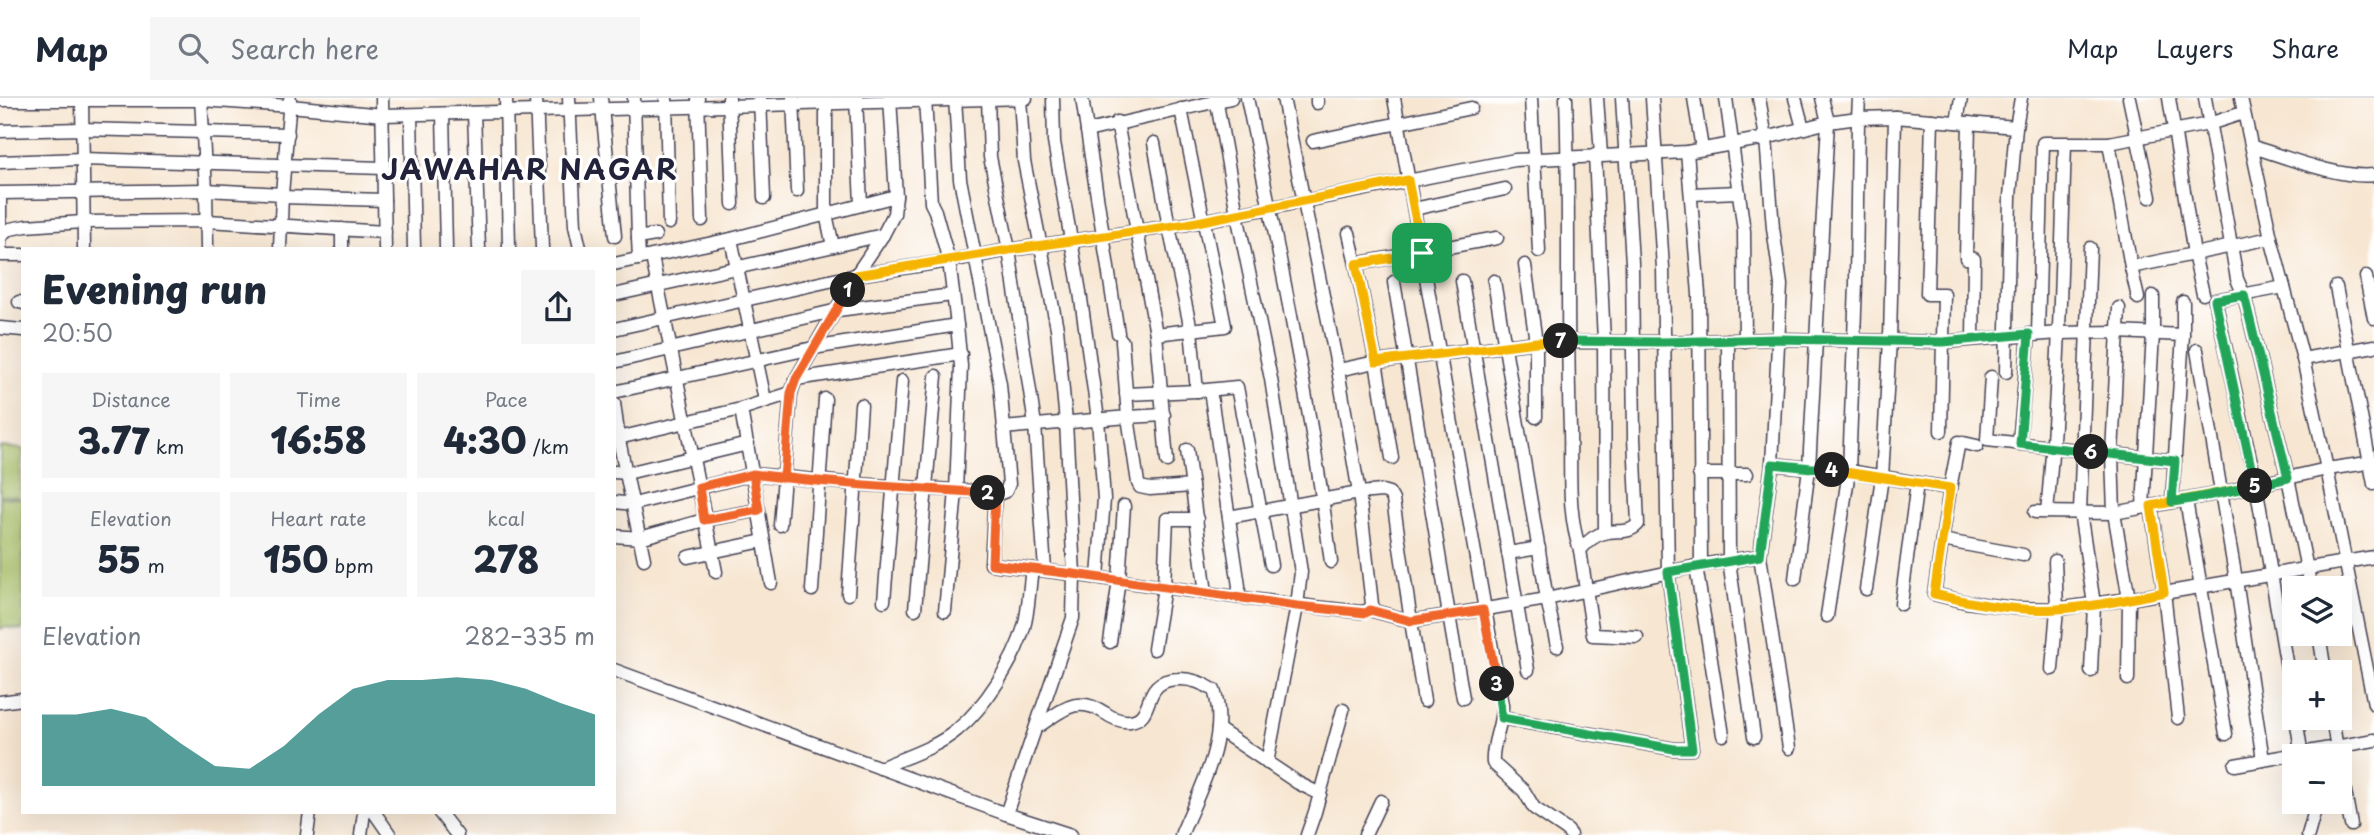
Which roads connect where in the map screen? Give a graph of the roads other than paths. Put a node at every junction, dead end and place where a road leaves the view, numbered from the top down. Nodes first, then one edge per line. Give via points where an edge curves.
1 (382, 98) edge
2 (506, 98) edge
3 (1020, 98) edge
4 (1026, 98) edge
5 (1053, 98) edge
6 (1082, 98) edge
7 (1231, 98) edge
8 (1247, 98) edge
9 (1283, 98) edge
10 (1394, 98) edge
11 (1531, 98) edge
12 (1566, 98) edge
13 (1597, 98) edge
14 (1622, 98) edge
15 (1651, 98) edge
16 (1694, 98) edge
17 (1726, 98) edge
18 (1759, 98) edge
19 (1795, 98) edge
20 (1822, 98) edge
21 (1859, 98) edge
22 (1961, 98) edge
23 (2021, 98) edge
24 (2130, 98) edge
25 (2169, 98) edge
26 (2205, 98) edge
27 (2241, 98) edge
28 (82, 99) edge
29 (201, 99) edge
30 (925, 99) edge
31 (955, 99) edge
32 (988, 99) edge
33 (1217, 99) edge
34 (0, 100) edge
35 (856, 100) edge
36 (890, 100) edge
37 (793, 101) edge
38 (826, 101) edge
39 (290, 102) edge
40 (698, 102) edge
41 (729, 102) edge
42 (760, 102) edge
43 (635, 103) edge
44 (666, 103) edge
45 (569, 104) edge
46 (602, 104) edge
47 (536, 105) edge
48 (1471, 108) dead end
49 (1181, 109) junction
50 (506, 112) junction
51 (474, 113) junction
52 (2243, 113) junction
53 (443, 114) junction
54 (383, 115) junction
55 (411, 115) junction
56 (1895, 117) junction
57 (1858, 118) junction
58 (1932, 120) junction
59 (1117, 122) junction
60 (1399, 122) junction
61 (1828, 122) junction
62 (1963, 123) junction
63 (2209, 124) junction
64 (2016, 127) junction
65 (1803, 128) junction
66 (81, 129) junction
67 (0, 131) edge
68 (203, 131) junction
69 (1087, 131) junction
70 (2174, 131) junction
71 (288, 134) junction
72 (1766, 138) junction
73 (2136, 138) junction
74 (1313, 141) dead end
75 (1154, 143) dead end
76 (2109, 143) junction
77 (1734, 145) junction
78 (2065, 145) junction
79 (2253, 147) junction
80 (1702, 149) junction
81 (1656, 152) junction
82 (1687, 152) junction
83 (1627, 153) junction
84 (1598, 155) junction
85 (1568, 157) junction
86 (82, 159) junction
87 (1534, 159) junction
88 (0, 162) edge
89 (205, 162) junction
90 (286, 164) junction
91 (384, 168) junction
92 (2374, 174) edge
93 (1408, 180) junction
94 (1506, 189) dead end
95 (83, 190) junction
96 (206, 190) junction
97 (797, 191) dead end
98 (1740, 191) junction
99 (1691, 194) junction
100 (282, 195) junction
101 (896, 196) junction
102 (2150, 197) dead end
103 (764, 198) dead end
104 (384, 200) junction
105 (1304, 201) junction
106 (733, 204) dead end
107 (861, 204) junction
108 (1269, 208) junction
109 (1413, 209) junction
110 (827, 214) junction
111 (1237, 214) junction
112 (702, 220) dead end
113 (1205, 220) junction
114 (208, 221) junction
115 (83, 222) junction
116 (669, 223) dead end
117 (280, 226) junction
118 (1169, 227) junction
119 (342, 229) junction
120 (385, 232) junction
121 (1137, 232) junction
122 (1349, 233) dead end
123 (2, 235) junction
124 (655, 235) dead end
125 (883, 235) junction
126 (615, 236) dead end
127 (638, 237) junction
128 (1102, 237) junction
129 (1497, 237) dead end
130 (2271, 238) junction
131 (731, 239) junction
132 (1070, 241) junction
133 (1041, 245) junction
134 (833, 246) junction
135 (2232, 246) junction
136 (84, 247) edge
137 (207, 247) edge
138 (280, 247) edge
139 (342, 247) edge
140 (385, 247) edge
141 (414, 247) edge
142 (446, 247) edge
143 (479, 247) edge
144 (509, 247) edge
145 (542, 247) edge
146 (580, 247) edge
147 (2090, 248) dead end
148 (1009, 250) junction
149 (1539, 251) dead end
150 (0, 253) edge
151 (1422, 253) junction
152 (2194, 254) junction
153 (21, 255) edge
154 (976, 255) junction
155 (645, 258) junction
156 (949, 261) junction
157 (616, 264) edge
158 (1356, 264) junction
159 (1525, 265) dead end
160 (2131, 267) junction
161 (736, 268) junction
162 (856, 275) junction
163 (2366, 277) dead end
164 (1462, 281) dead end
165 (1494, 281) dead end
166 (1394, 282) dead end
167 (660, 286) junction
168 (2284, 287) junction
169 (2336, 287) dead end
170 (2203, 294) dead end
171 (616, 295) edge
172 (952, 295) junction
173 (2244, 295) junction
174 (2152, 296) dead end
175 (2138, 298) dead end
176 (743, 299) junction
177 (2183, 302) dead end
178 (2119, 307) dead end
179 (838, 310) junction
180 (665, 318) junction
181 (2374, 318) edge
182 (957, 325) junction
183 (0, 328) edge
184 (616, 329) edge
185 (21, 330) edge
186 (1191, 330) junction
187 (749, 332) junction
188 (2059, 332) junction
189 (2118, 332) junction
190 (2086, 333) junction
191 (1156, 334) junction
192 (2034, 334) junction
193 (2153, 334) junction
194 (2183, 335) junction
195 (2007, 336) junction
196 (1778, 339) junction
197 (1815, 339) junction
198 (1973, 339) junction
199 (1728, 340) junction
200 (1890, 340) junction
201 (1567, 341) junction
202 (1604, 341) junction
203 (1634, 341) junction
204 (1699, 341) junction
205 (1745, 341) junction
206 (1853, 341) junction
207 (1536, 342) junction
208 (1663, 342) junction
209 (1943, 342) junction
210 (1506, 345) junction
211 (2374, 346) edge
212 (813, 348) junction
213 (671, 350) junction
214 (1473, 350) junction
215 (2197, 350) dead end
216 (2348, 350) junction
217 (961, 354) junction
218 (1439, 354) junction
219 (1408, 358) junction
220 (2303, 359) junction
221 (616, 362) edge
222 (756, 362) junction
223 (1376, 362) junction
224 (1338, 370) junction
225 (2006, 372) dead end
226 (936, 376) dead end
227 (1991, 377) dead end
228 (677, 378) junction
229 (796, 379) junction
230 (902, 382) dead end
231 (1204, 391) junction
232 (1163, 392) junction
233 (616, 393) edge
234 (791, 393) junction
235 (1126, 394) junction
236 (825, 399) dead end
237 (765, 400) junction
238 (861, 405) dead end
239 (741, 410) junction
240 (1164, 415) junction
241 (1128, 417) junction
242 (1536, 417) dead end
243 (1098, 419) junction
244 (1066, 422) junction
245 (687, 423) junction
246 (1035, 425) junction
247 (1003, 428) junction
248 (1941, 432) dead end
249 (617, 440) edge
250 (748, 444) junction
251 (2020, 444) junction
252 (1978, 446) dead end
253 (2053, 447) junction
254 (1187, 450) dead end
255 (2082, 451) junction
256 (2112, 455) junction
257 (693, 456) junction
258 (1392, 458) dead end
259 (2146, 458) junction
260 (1167, 461) dead end
261 (2175, 461) junction
262 (2372, 463) edge
263 (1772, 464) junction
264 (1809, 468) junction
265 (2327, 470) junction
266 (1849, 471) junction
267 (621, 473) edge
268 (753, 474) junction
269 (1699, 474) junction
270 (1728, 474) junction
271 (1747, 474) dead end
272 (1882, 477) junction
273 (784, 478) junction
274 (2288, 478) junction
275 (819, 481) junction
276 (1917, 483) junction
277 (855, 484) junction
278 (2374, 484) edge
279 (2256, 485) junction
280 (1192, 486) junction
281 (699, 487) junction
282 (893, 487) junction
283 (1950, 488) junction
284 (926, 490) junction
285 (956, 491) junction
286 (995, 493) junction
287 (1359, 493) junction
288 (2221, 493) junction
289 (1323, 500) junction
290 (2186, 500) junction
291 (616, 502) edge
292 (2172, 502) junction
293 (634, 503) junction
294 (1289, 505) junction
295 (1124, 506) dead end
296 (2147, 507) junction
297 (759, 510) junction
298 (1261, 510) junction
299 (2080, 512) junction
300 (2114, 513) junction
301 (1229, 517) junction
302 (1197, 519) junction
303 (704, 520) junction
304 (780, 525) dead end
305 (1605, 532) junction
306 (616, 536) edge
307 (640, 538) junction
308 (1942, 540) junction
309 (763, 541) junction
310 (1539, 548) junction
311 (1580, 550) junction
312 (712, 552) junction
313 (1508, 553) junction
314 (2023, 555) dead end
315 (1760, 556) junction
316 (688, 557) dead end
317 (2374, 557) edge
318 (644, 559) dead end
319 (1729, 561) junction
320 (2055, 561) dead end
321 (1331, 562) dead end
322 (2346, 562) junction
323 (1271, 565) dead end
324 (1698, 565) junction
325 (2308, 568) junction
326 (1038, 570) junction
327 (716, 572) dead end
328 (1668, 572) junction
329 (1074, 574) junction
330 (2272, 575) junction
331 (2309, 576) edge
332 (1098, 577) junction
333 (1795, 579) dead end
334 (1119, 580) junction
335 (2236, 580) junction
336 (771, 583) dead end
337 (2201, 586) junction
338 (1164, 587) junction
339 (1866, 589) dead end
340 (812, 590) dead end
341 (1586, 591) junction
342 (2164, 592) junction
343 (1206, 593) junction
344 (848, 594) dead end
345 (1238, 597) junction
346 (1547, 599) junction
347 (2129, 600) junction
348 (884, 601) dead end
349 (1517, 604) junction
350 (1900, 604) dead end
351 (2094, 604) junction
352 (1297, 606) junction
353 (915, 609) dead end
354 (2057, 609) junction
355 (1370, 610) junction
356 (1483, 610) junction
357 (945, 611) dead end
358 (1449, 615) junction
359 (1827, 616) dead end
360 (1411, 621) junction
361 (1637, 637) dead end
362 (1110, 642) dead end
363 (1557, 646) dead end
364 (1154, 649) dead end
365 (2286, 660) edge
366 (2052, 669) dead end
367 (1528, 670) dead end
368 (616, 671) edge
369 (2091, 671) dead end
370 (2128, 679) dead end
371 (1463, 698) dead end
372 (21, 699) edge
373 (0, 702) edge
374 (1424, 702) dead end
375 (2374, 704) edge
376 (1343, 710) dead end
377 (1502, 718) junction
378 (2178, 718) dead end
379 (1037, 727) junction
380 (1218, 729) junction
381 (2226, 734) dead end
382 (1723, 735) dead end
383 (1754, 737) dead end
384 (2374, 740) edge
385 (2352, 747) edge
386 (1789, 748) dead end
387 (2282, 758) edge
388 (2263, 760) junction
389 (1267, 763) junction
390 (2235, 765) dead end
391 (880, 768) junction
392 (1320, 794) junction
393 (1381, 801) dead end
394 (310, 814) edge
395 (364, 814) edge
396 (375, 814) edge
397 (441, 814) edge
398 (1006, 814) junction
399 (2314, 814) edge
400 (2349, 814) edge
401 (2351, 825) dead end
402 (307, 835) edge
403 (361, 835) edge
404 (390, 835) edge
405 (457, 835) edge
406 (1071, 835) edge
407 (1181, 835) edge
408 (1307, 835) edge
409 (1364, 835) edge
410 (1570, 835) edge
411 (2308, 835) edge

1 - 54 street
2 - 50 street
3 - 4 street
3 - 32 street
3 - 133 street via 1024,161
5 - 132 street via 1054,142
6 - 69 street
7 - 33 street
8 - 108 street
9 - 105 street
10 - 60 street
11 - 87 street
12 - 85 street
13 - 84 street
14 - 83 street
15 - 81 street
16 - 80 street
17 - 77 street
18 - 72 street
19 - 65 street
20 - 61 street
21 - 57 street
22 - 62 street
23 - 64 street
24 - 73 street
25 - 70 street
26 - 63 street
27 - 52 street
28 - 29 street
28 - 34 street
28 - 66 street
29 - 39 street
29 - 68 street
30 - 31 street
30 - 36 street
30 - 156 street via 931,203
31 - 32 street
31 - 154 street via 960,179
32 - 148 street via 990,157
33 - 49 street
33 - 111 street
35 - 36 street
35 - 38 street
35 - 107 street
36 - 101 street
37 - 38 street
37 - 42 street
37 - 97 street
38 - 110 street
39 - 54 street
39 - 71 street
40 - 41 street
40 - 44 street
40 - 112 street
41 - 42 street
41 - 106 street
42 - 103 street
43 - 44 street
43 - 46 street
43 - 127 street
44 - 116 street
45 - 46 street
45 - 47 street
45 - 146 street
46 - 126 street
47 - 50 street
47 - 145 street
48 - 60 street
49 - 59 street
49 - 113 street
50 - 51 street
50 - 144 street
51 - 53 street
51 - 143 street
52 - 63 street
52 - 79 street
53 - 55 street
53 - 142 street
54 - 55 street
54 - 91 street
55 - 141 street
56 - 57 street
56 - 58 street
56 - 200 street
57 - 61 street
57 - 206 street
58 - 62 street
58 - 209 street via 1927,293 1944,294
59 - 69 street
59 - 121 street
60 - 74 street
60 - 93 street
61 - 65 street
61 - 197 street
62 - 64 street
62 - 198 street via 1966,258 1974,259
63 - 70 street
63 - 135 street
64 - 195 street
65 - 72 street
66 - 67 street
66 - 68 street
66 - 86 street
68 - 71 street
68 - 89 street
69 - 128 street
70 - 73 street
70 - 152 street
71 - 90 street
72 - 77 street
72 - 196 street via 1781,285
73 - 76 street
73 - 102 street
75 - 118 street
76 - 78 street
76 - 160 street
77 - 80 street
77 - 98 street
78 - 188 street
78 - 192 street via 2043,143
79 - 92 street via 2340,172
79 - 130 street
80 - 82 street
81 - 82 street
81 - 83 street
81 - 208 street
82 - 99 street
83 - 84 street
83 - 203 street
84 - 85 street
84 - 202 street
85 - 87 street
85 - 201 street
86 - 88 street
86 - 89 street
86 - 95 street
87 - 93 street
87 - 149 street
89 - 90 street
89 - 96 street
90 - 91 street
90 - 100 street
91 - 104 street
93 - 105 street
93 - 109 street
94 - 109 street
95 - 96 street
95 - 115 street
95 - 123 street via 0,193
96 - 100 street
96 - 114 street
98 - 99 street
98 - 205 street
99 - 204 street
100 - 104 street
100 - 117 street
101 - 107 street
101 - 125 street via 894,214
104 - 120 street
105 - 108 street
105 - 224 street
107 - 110 street
108 - 111 street
108 - 289 street
109 - 151 street
110 - 131 street
110 - 134 street
111 - 113 street
111 - 294 street via 1271,379
113 - 118 street
113 - 186 street via 1225,326
114 - 115 street
114 - 117 street
114 - 137 street
115 - 123 street via 26,226
115 - 136 street
117 - 119 street
117 - 138 street
118 - 121 street
118 - 186 street
119 - 120 street
119 - 139 street
120 - 140 street
121 - 128 street
121 - 191 street
122 - 158 street
123 - 150 street
124 - 127 street
125 - 134 street
125 - 162 street
127 - 155 street
128 - 132 street
128 - 235 street
129 - 151 street
130 - 135 street
130 - 168 street
131 - 155 street
131 - 161 street
132 - 133 street
132 - 243 street
133 - 148 street
133 - 244 street via 1057,328
134 - 161 street
135 - 152 street
135 - 173 street
147 - 190 street
148 - 154 street
148 - 246 street
150 - 153 street
151 - 158 street
151 - 218 street
152 - 160 street
152 - 170 street
154 - 156 street
154 - 247 street via 1000,384
155 - 157 street
155 - 167 street
156 - 162 street
156 - 172 street
158 - 223 street
159 - 207 street
160 - 175 street
161 - 167 street
161 - 176 street
162 - 176 street
162 - 179 street
163 - 181 street
164 - 214 street
165 - 210 street
166 - 219 street
167 - 171 street
167 - 180 street
168 - 173 street
168 - 220 street
169 - 216 street
172 - 179 street
172 - 182 street
173 - 274 street
173 - 279 street via 2215,300
174 - 193 street
176 - 180 street
176 - 187 street
177 - 194 street
178 - 189 street
179 - 187 street
179 - 212 street
180 - 184 street
180 - 213 street
182 - 212 street
182 - 217 street
183 - 185 street
186 - 191 street
186 - 231 street
187 - 213 street
187 - 222 street
188 - 190 street
188 - 192 street
188 - 253 street
189 - 190 street
189 - 193 street
189 - 256 street
190 - 255 street
191 - 232 street
192 - 195 street
192 - 251 street
193 - 194 street
193 - 259 street
194 - 261 street
195 - 198 street
195 - 225 street
196 - 197 street
196 - 205 street
196 - 263 street
197 - 206 street
197 - 264 street
198 - 209 street
199 - 204 street
199 - 205 street
199 - 270 street
200 - 206 street
200 - 209 street
200 - 272 street
201 - 202 street
201 - 207 street
201 - 311 street via 1572,512
202 - 203 street
202 - 305 street
203 - 208 street
203 - 305 street via 1638,524 1627,532
204 - 208 street
204 - 269 street
206 - 266 street
207 - 210 street
207 - 242 street
208 - 328 street
209 - 248 street
210 - 214 street
210 - 310 street
211 - 216 street
212 - 222 street
212 - 229 street
213 - 221 street
213 - 228 street
214 - 218 street
214 - 313 street
215 - 288 street
216 - 220 street
216 - 262 street
217 - 229 street
217 - 285 street
218 - 219 street
218 - 356 street
219 - 223 street
219 - 358 street
220 - 265 street
222 - 228 street
222 - 237 street
223 - 224 street
223 - 258 street
224 - 287 street
226 - 284 street
227 - 251 street via 1987,440
228 - 233 street
228 - 245 street
229 - 234 street
230 - 282 street
231 - 232 street
231 - 298 street via 1237,387
231 - 301 street
232 - 235 street
232 - 240 street
234 - 237 street
234 - 273 street
235 - 241 street
236 - 275 street
237 - 239 street
238 - 277 street
239 - 245 street
239 - 250 street
240 - 241 street
240 - 260 street
241 - 243 street
241 - 280 street via 1140,487
243 - 244 street
243 - 332 street via 1104,499
244 - 246 street
244 - 329 street
245 - 249 street
245 - 257 street
246 - 247 street
246 - 326 street
247 - 286 street via 1009,484 1006,491
249 - 267 street
250 - 257 street
250 - 268 street
251 - 253 street
252 - 283 street via 1959,442
253 - 255 street
253 - 299 street via 2041,512
254 - 280 street
255 - 256 street
255 - 299 street
256 - 259 street
256 - 300 street
257 - 267 street
257 - 281 street
259 - 261 street
259 - 296 street
261 - 292 street
262 - 265 street
262 - 278 street
263 - 264 street
263 - 315 street
264 - 266 street
264 - 333 street
265 - 274 street
265 - 322 street
266 - 272 street
266 - 359 street
267 - 293 street
268 - 273 street
268 - 281 street
268 - 297 street
269 - 270 street
269 - 324 street
270 - 271 street
270 - 319 street
272 - 276 street
272 - 339 street
273 - 275 street
273 - 304 street
274 - 279 street
274 - 325 street
275 - 277 street
275 - 340 street
276 - 283 street
276 - 350 street
277 - 282 street
277 - 344 street
279 - 288 street
279 - 330 street
280 - 302 street
281 - 293 street
281 - 303 street
282 - 284 street
282 - 348 street
283 - 308 street
284 - 285 street
284 - 353 street
285 - 286 street
285 - 357 street
286 - 326 street via 992,564
287 - 289 street
287 - 355 street
287 - 360 street via 1382,491 1390,493 1393,500
288 - 290 street
288 - 335 street
289 - 294 street
289 - 321 street
290 - 292 street
290 - 337 street
291 - 293 street
292 - 296 street
293 - 307 street
294 - 298 street
294 - 352 street via 1301,572
295 - 334 street
296 - 300 street
296 - 342 street
297 - 303 street
297 - 309 street
298 - 301 street
298 - 323 street
299 - 300 street
299 - 351 street
300 - 347 street
301 - 345 street
302 - 338 street via 1167,519
302 - 343 street
303 - 307 street
303 - 312 street
305 - 311 street
306 - 307 street
307 - 318 street
308 - 314 street
308 - 354 street via 1934,594 1966,602
309 - 312 street
309 - 336 street
310 - 313 street
310 - 346 street
311 - 341 street
312 - 316 street
312 - 327 street
313 - 349 street
315 - 319 street
315 - 386 street
317 - 322 street
319 - 324 street
319 - 383 street
320 - 354 street
322 - 325 street
322 - 375 street
324 - 328 street
324 - 382 street
325 - 330 street
325 - 331 street
326 - 329 street
326 - 391 street via 1024,627 1010,663 993,687 957,730
328 - 341 street
328 - 377 street via 1692,749
329 - 332 street
329 - 379 street via 1073,618
330 - 335 street
330 - 365 street
332 - 334 street
334 - 338 street
334 - 362 street
335 - 337 street
335 - 388 street
337 - 342 street
337 - 381 street
338 - 343 street
338 - 364 street
341 - 346 street
341 - 361 street via 1593,635
342 - 347 street
342 - 378 street
343 - 345 street
345 - 352 street
346 - 349 street
346 - 363 street
347 - 351 street
347 - 370 street
349 - 356 street
349 - 367 street
351 - 354 street
351 - 369 street
352 - 355 street
352 - 389 street
354 - 366 street
355 - 360 street
356 - 358 street
356 - 377 street
358 - 360 street
358 - 371 street
360 - 374 street
368 - 391 street
372 - 373 street
376 - 392 street
377 - 410 street via 1493,763 1524,790 1534,808
379 - 380 street via 1071,705 1083,703 1132,721 1142,716 1160,682 1187,678 1214,690 1220,712
379 - 398 street
380 - 389 street
380 - 407 street
384 - 385 street
387 - 388 street
388 - 390 street
389 - 392 street
391 - 398 street
392 - 408 street
393 - 409 street
394 - 402 street
395 - 403 street
396 - 404 street
397 - 405 street
398 - 406 street
399 - 411 street
400 - 401 street

